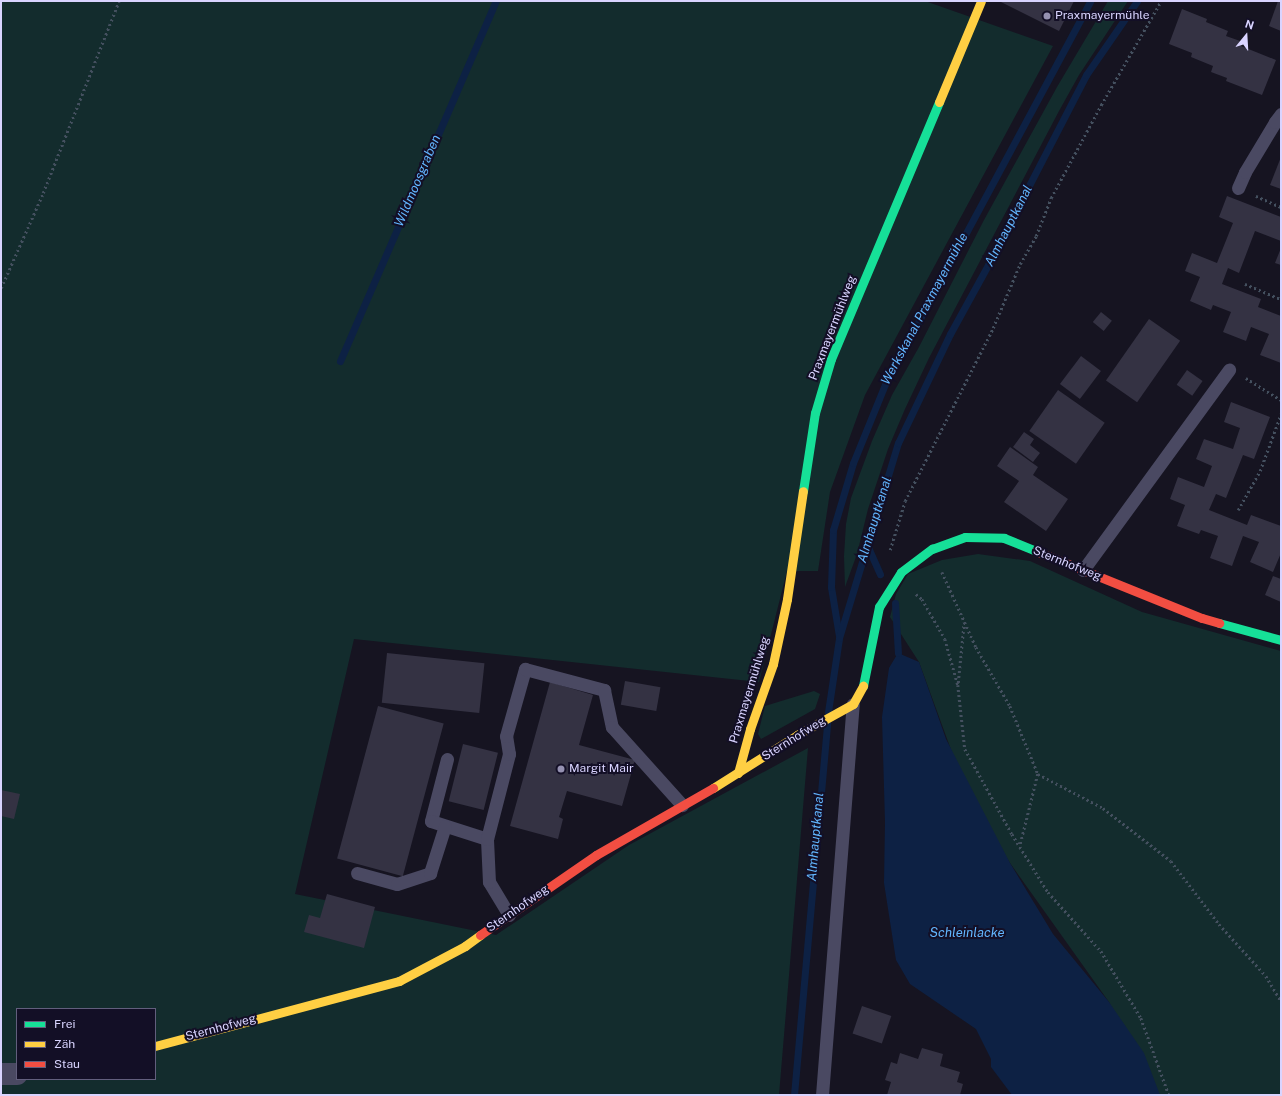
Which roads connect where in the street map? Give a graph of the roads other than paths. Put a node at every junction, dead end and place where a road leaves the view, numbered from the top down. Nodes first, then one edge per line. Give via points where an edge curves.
1 (981, 1) edge
2 (1281, 114) edge
3 (1238, 188) road end
4 (1230, 370) dead end
5 (1083, 570) junction
6 (1281, 640) edge
7 (853, 704) junction
8 (447, 759) dead end
9 (738, 773) junction
10 (682, 805) junction
11 (445, 826) junction
12 (487, 839) junction
13 (357, 873) dead end
14 (510, 915) junction
15 (156, 1046) edge
16 (1, 1074) edge
17 (16, 1074) edge
18 (822, 1095) edge

1 - 9 street, Praxmayermühlweg via 831,359 815,412 787,599 773,664 750,729
2 - 3 lane
4 - 5 lane
5 - 6 street, Sternhofweg via 1202,618
5 - 7 street, Sternhofweg via 1004,538 965,537 932,549 901,572 879,607 864,683
7 - 9 street, Sternhofweg via 797,735
7 - 18 lane, Sternhofweg
8 - 11 lane via 431,821
9 - 10 street, Sternhofweg
10 - 12 lane via 612,727 604,690 525,669 506,736 509,754
10 - 14 street, Sternhofweg via 596,855
11 - 12 lane
11 - 13 lane via 430,873 397,884
12 - 14 lane via 489,882
14 - 15 street, Sternhofweg via 465,946 399,981
16 - 17 street

